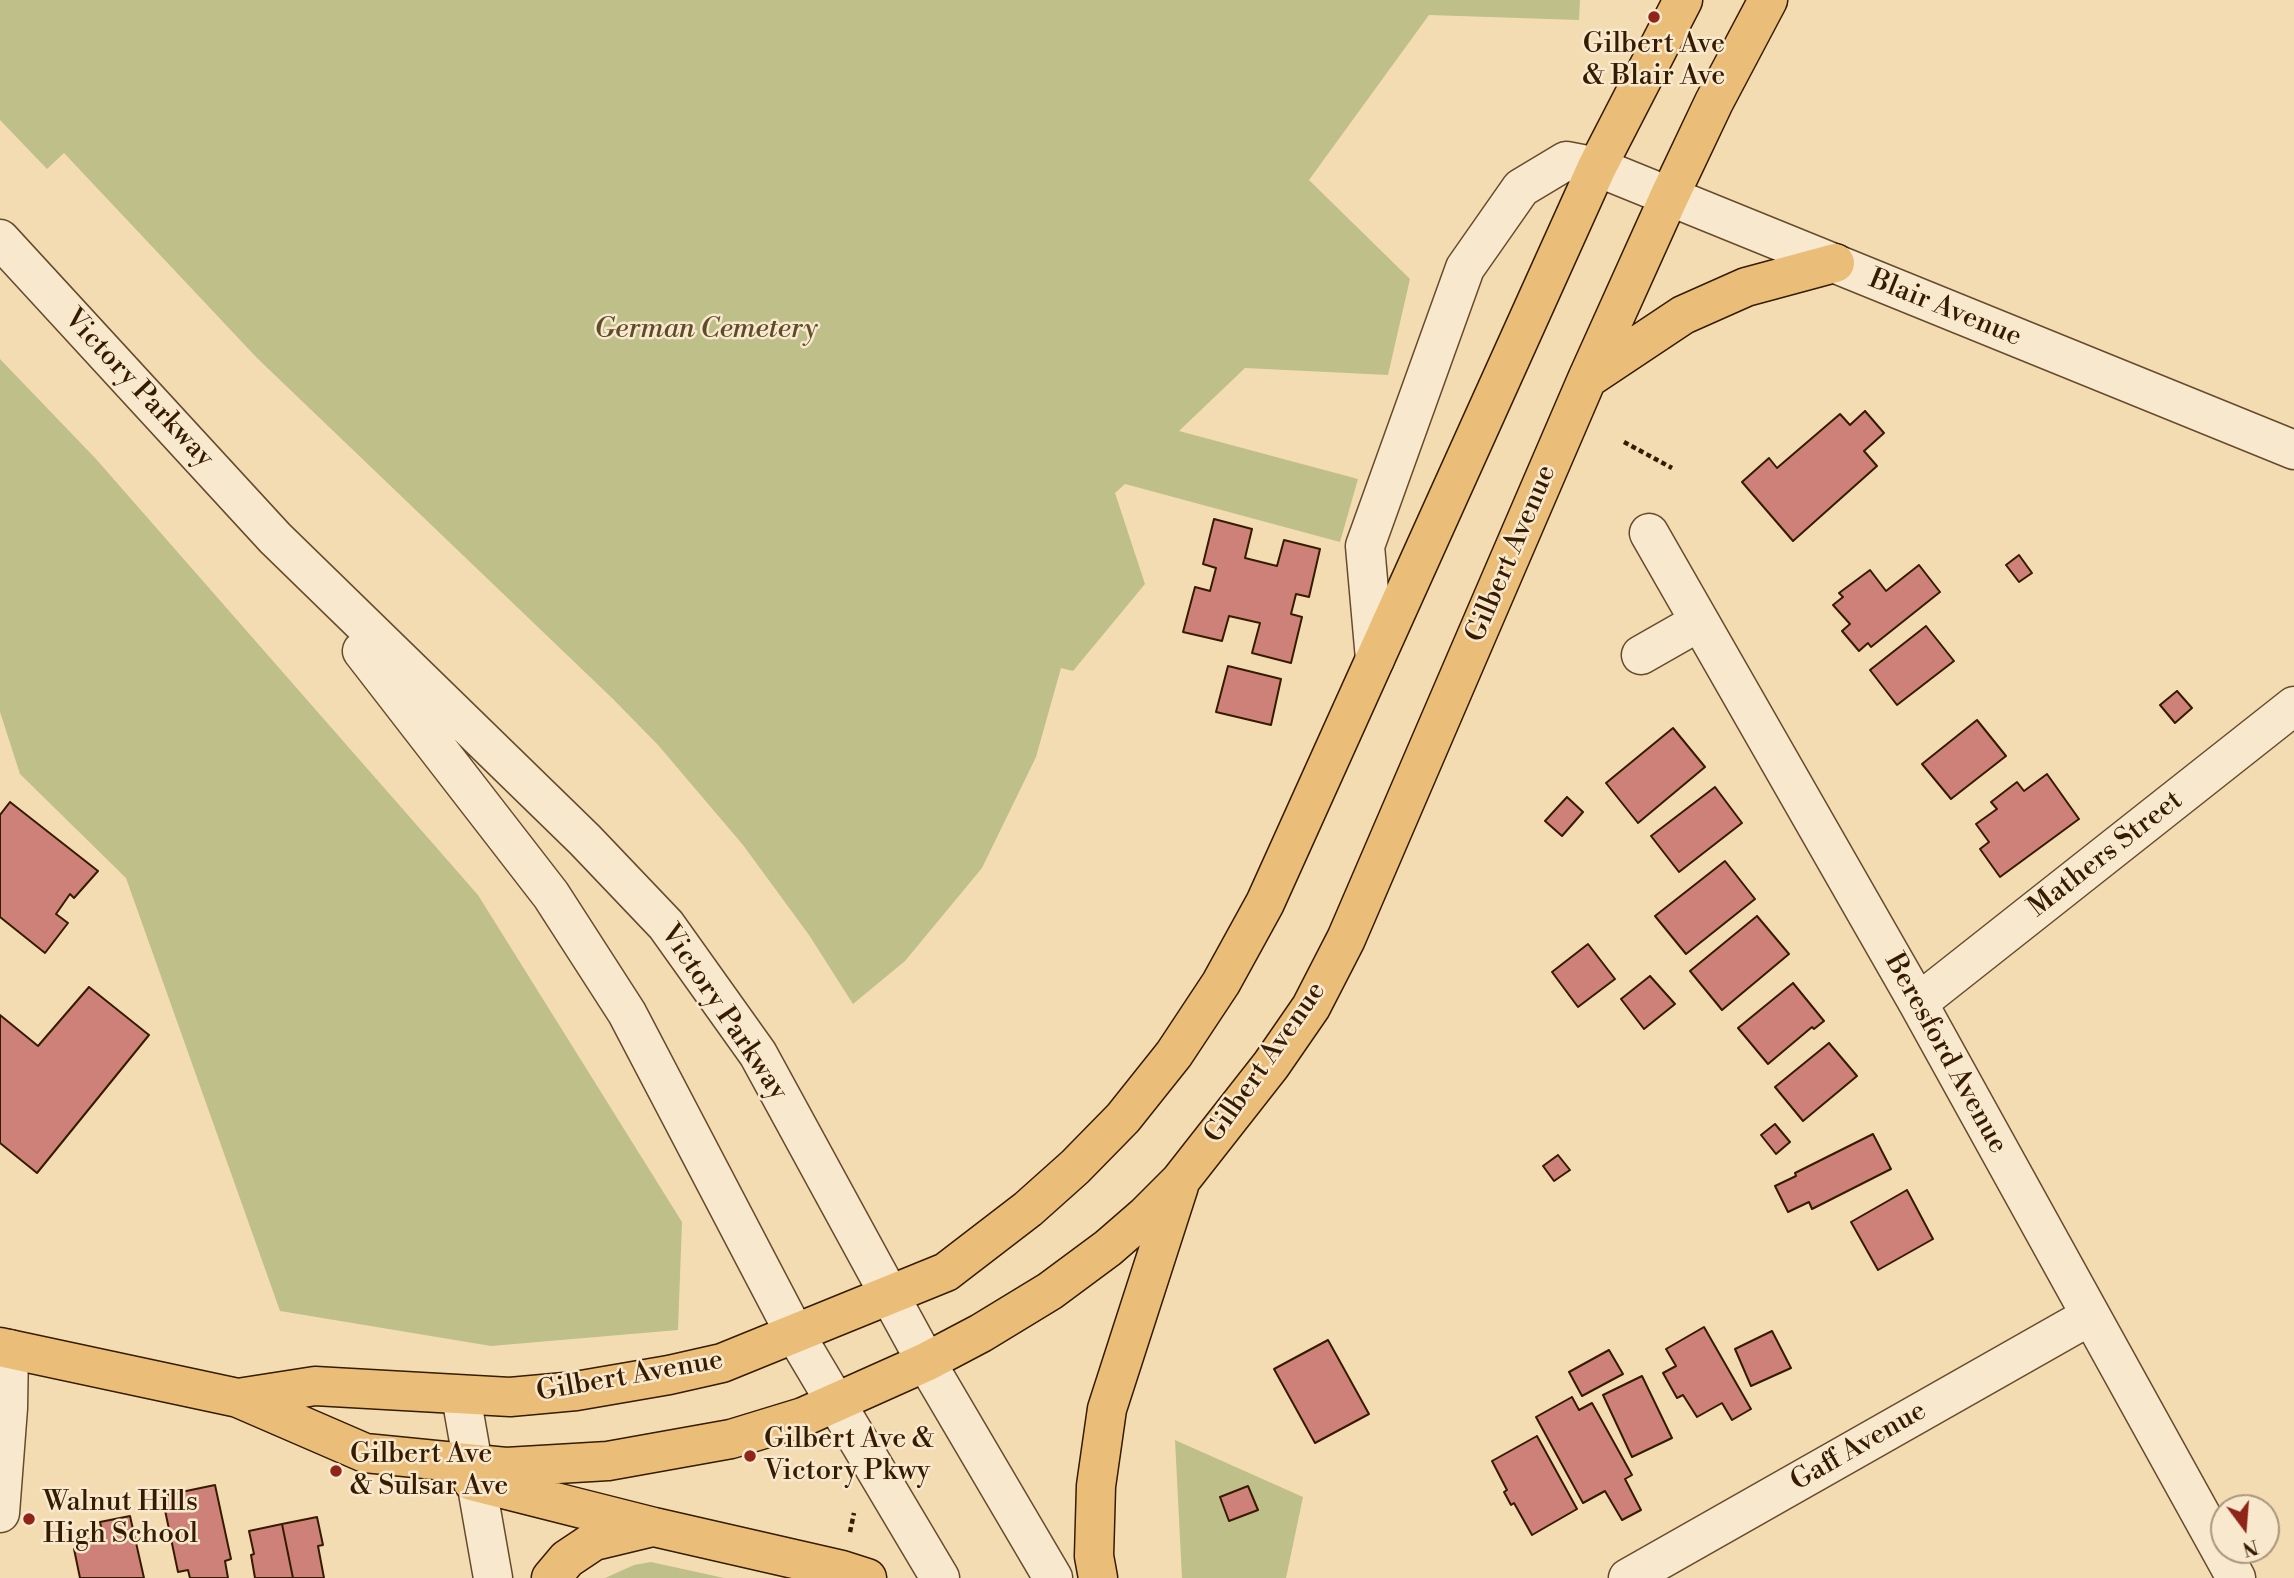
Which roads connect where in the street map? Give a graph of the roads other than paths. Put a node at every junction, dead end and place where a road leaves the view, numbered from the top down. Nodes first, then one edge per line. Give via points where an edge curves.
1 (1683, 0) edge
2 (1768, 0) edge
3 (1597, 167) junction
4 (1669, 197) junction
5 (0, 239) edge
6 (1835, 263) junction
7 (1587, 379) junction
8 (2294, 450) edge
9 (1650, 533) dead end
10 (275, 538) junction
11 (1699, 622) junction
12 (1641, 655) dead end
13 (1375, 659) junction
14 (2294, 706) edge
15 (1918, 1003) junction
16 (1181, 1181) junction
17 (891, 1295) junction
18 (2090, 1316) junction
19 (795, 1334) junction
20 (4, 1348) edge
21 (926, 1362) junction
22 (461, 1396) junction
23 (238, 1398) junction
24 (835, 1403) junction
25 (474, 1473) junction
26 (0, 1513) edge
27 (654, 1527) junction
28 (493, 1578) edge
29 (551, 1578) edge
30 (867, 1578) edge
31 (940, 1578) edge
32 (1053, 1578) edge
33 (1097, 1578) edge
34 (1628, 1578) edge
35 (2236, 1578) edge

1 - 3 main road, Gilbert Avenue
2 - 4 main road, Gilbert Avenue
3 - 4 street, Blair Avenue
3 - 13 main road, Gilbert Avenue
3 - 13 street, Blair Avenue via 1566,161 1521,188 1465,268 1365,546
4 - 6 street, Blair Avenue
4 - 7 main road, Gilbert Avenue
5 - 10 street, Victory Parkway
6 - 7 main road via 1746,288 1683,314
6 - 8 street, Blair Avenue
7 - 16 main road, Gilbert Avenue via 1346,939 1311,1007 1272,1065
9 - 11 street, Beresford Avenue
10 - 17 street, Victory Parkway via 666,925 758,1054
10 - 19 street, Victory Parkway via 559,907 627,1013
11 - 12 street
11 - 15 street, Beresford Avenue
13 - 17 main road, Gilbert Avenue via 1265,904 1222,984 1174,1054 1123,1118 1028,1209 946,1272
14 - 15 street, Mathers Street
15 - 18 street, Beresford Avenue
16 - 21 main road, Gilbert Avenue via 1108,1248 1049,1291
16 - 33 main road via 1107,1409 1096,1486
17 - 19 main road, Gilbert Avenue
17 - 21 street, Victory Parkway
18 - 34 street, Gaff Avenue
18 - 35 street, Beresford Avenue
19 - 22 main road, Gilbert Avenue via 722,1363 668,1376 563,1392
19 - 24 street, Victory Parkway
20 - 23 main road, Gilbert Avenue
20 - 26 street via 8,1408
21 - 24 main road, Gilbert Avenue
21 - 32 street, Victory Parkway
22 - 23 main road, Gilbert Avenue via 315,1386
22 - 25 street
23 - 25 main road, Gilbert Avenue via 365,1454
24 - 25 main road, Gilbert Avenue via 731,1439 608,1461
24 - 31 street, Victory Parkway
25 - 27 main road
25 - 28 street
27 - 29 main road via 594,1541 567,1559
27 - 30 main road

